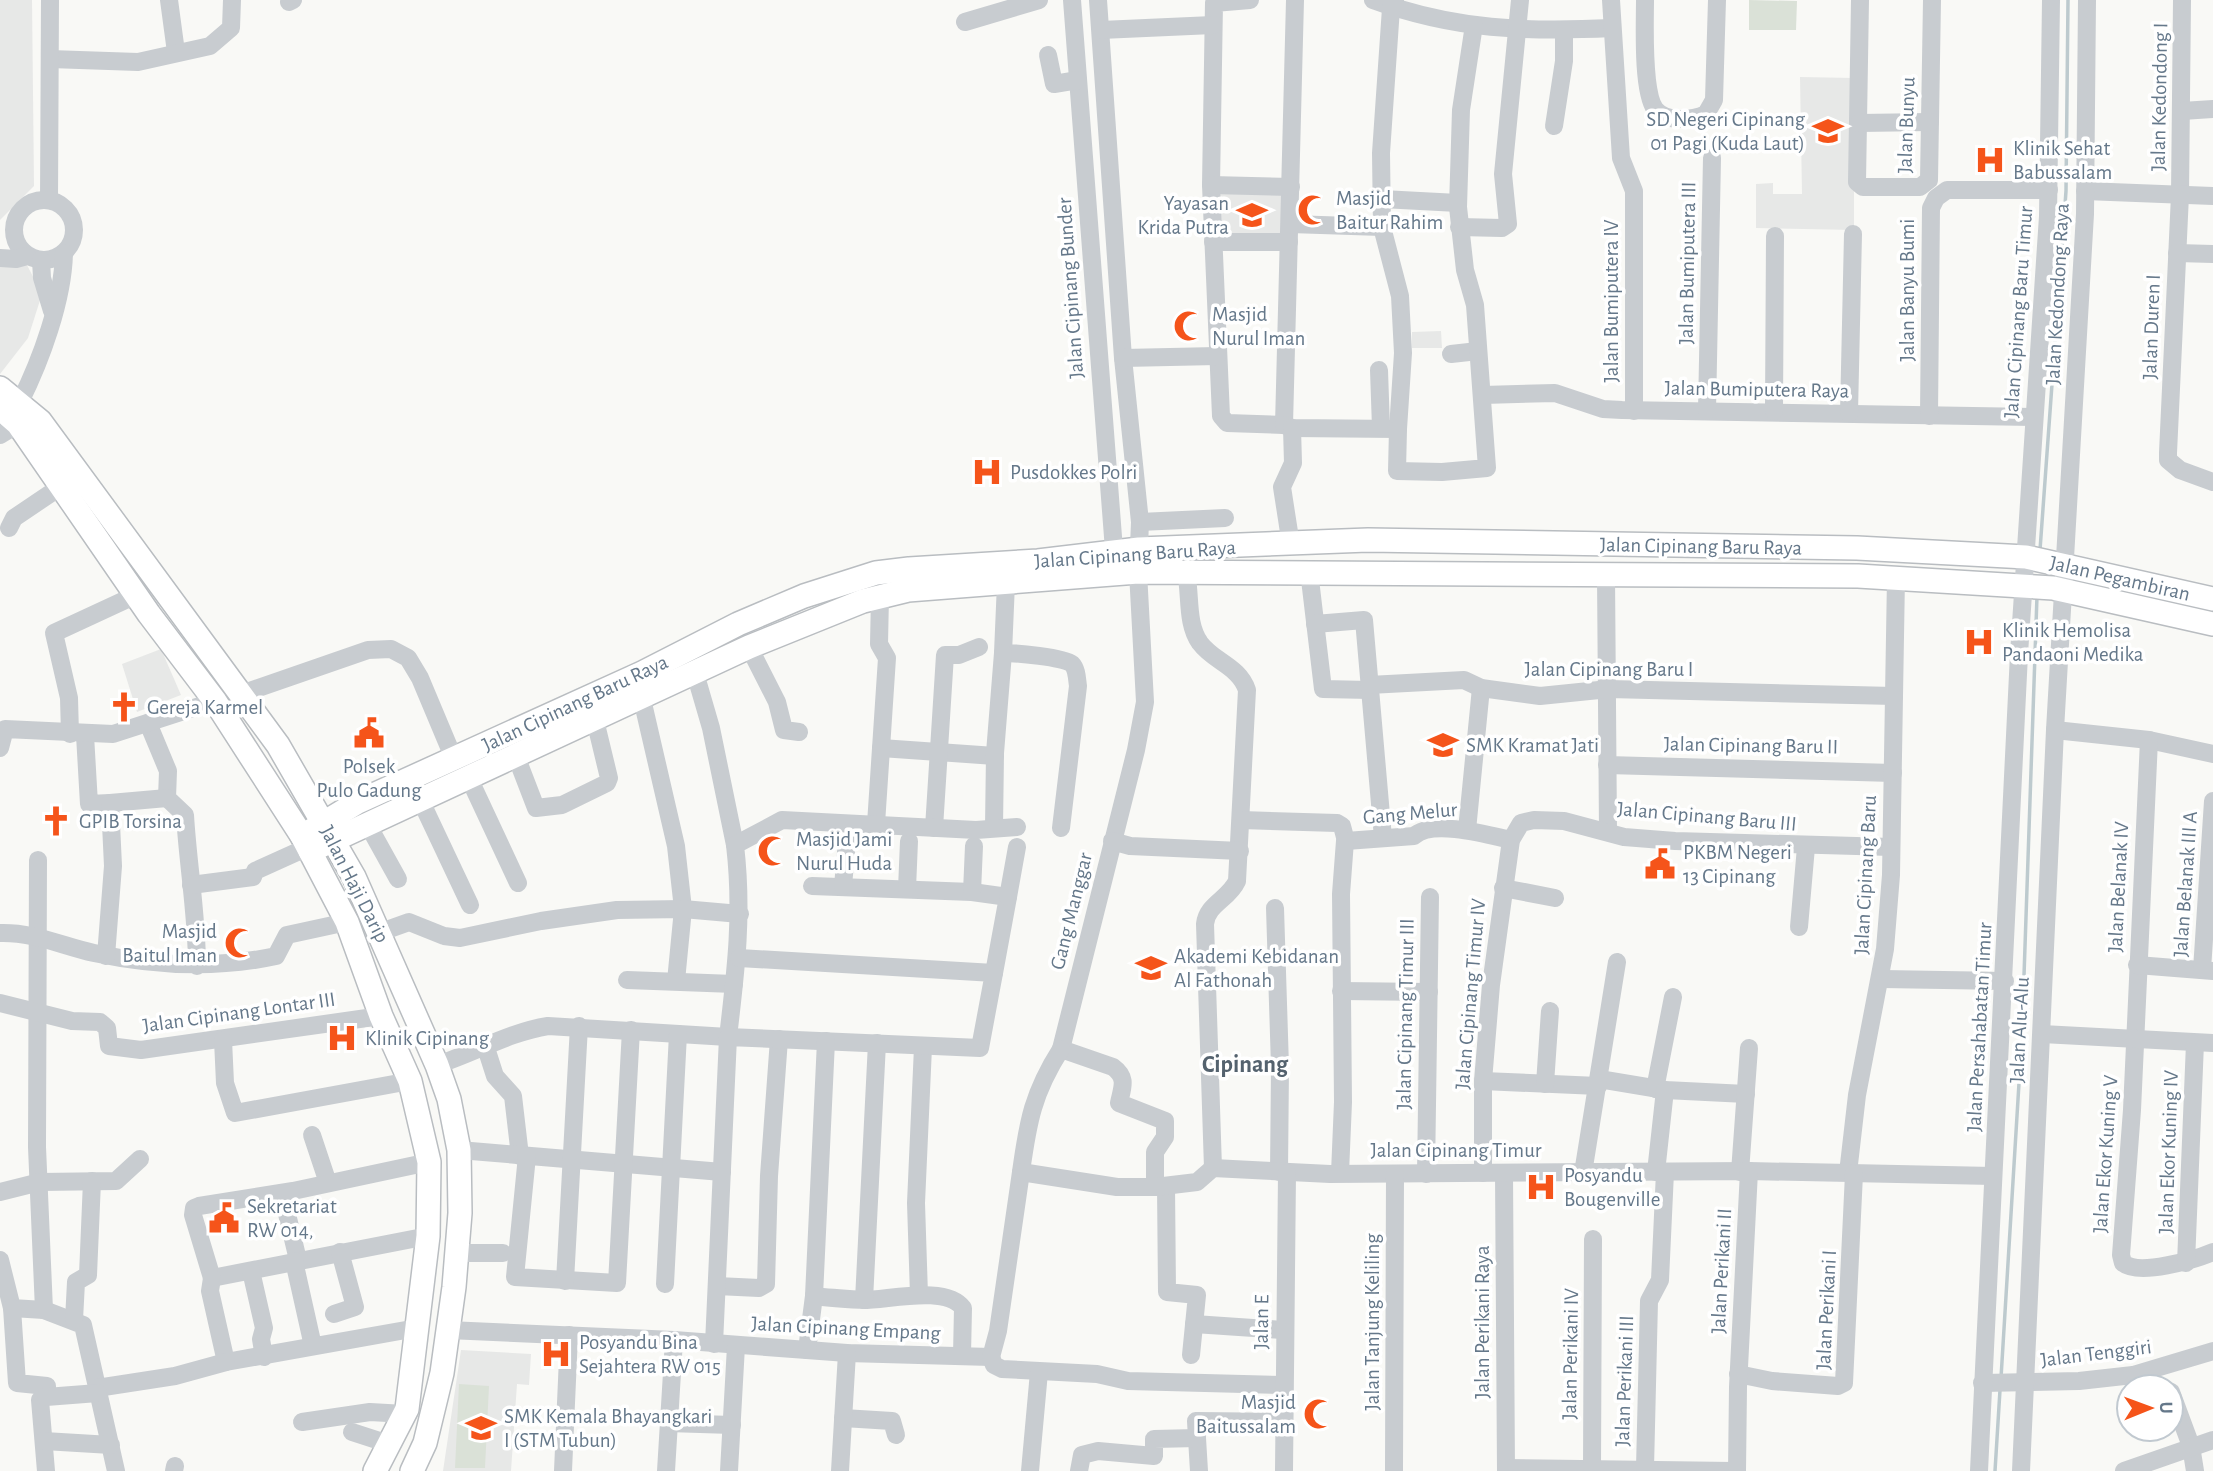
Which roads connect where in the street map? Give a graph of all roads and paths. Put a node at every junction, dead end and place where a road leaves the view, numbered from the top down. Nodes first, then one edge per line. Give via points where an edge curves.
1 (50, 0) edge
2 (170, 0) edge
3 (232, 0) edge
4 (1039, 0) edge
5 (1072, 0) edge
6 (1098, 0) edge
7 (1250, 0) edge
8 (1295, 0) edge
9 (1373, 0) edge
10 (1520, 0) edge
11 (1611, 0) edge
12 (1645, 0) edge
13 (1717, 0) edge
14 (1860, 0) edge
15 (1932, 0) edge
16 (2051, 0) edge
17 (2087, 0) edge
18 (2182, 0) edge
19 (1214, 1) edge
20 (1393, 4) edge
21 (965, 22) dead end
22 (1213, 25) junction
23 (1474, 25) junction
24 (1612, 28) junction
25 (1101, 30) junction
26 (1564, 30) junction
27 (1518, 31) junction
28 (176, 52) junction
29 (1048, 55) dead end
30 (50, 59) junction
31 (1078, 80) junction
32 (2213, 109) edge
33 (2182, 111) junction
34 (1930, 122) junction
35 (1859, 123) junction
36 (1554, 126) dead end
37 (1712, 158) dead end
38 (1210, 185) junction
39 (1291, 187) junction
40 (2049, 190) junction
41 (2085, 191) junction
42 (2180, 195) junction
43 (2213, 196) edge
44 (1382, 199) junction
45 (50, 200) junction
46 (1458, 203) junction
47 (1112, 207) junction
48 (1087, 211) junction
49 (1290, 224) junction
50 (1382, 227) junction
51 (1459, 227) junction
52 (7, 229) edge
53 (1853, 234) dead end
54 (1775, 236) dead end
55 (1213, 242) junction
56 (1289, 242) junction
57 (64, 253) junction
58 (2177, 253) junction
59 (2213, 254) edge
60 (1090, 257) junction
61 (1115, 257) junction
62 (0, 258) edge
63 (34, 258) junction
64 (52, 311) junction
65 (1478, 351) junction
66 (1451, 354) dead end
67 (1217, 356) junction
68 (1123, 358) junction
69 (1379, 370) dead end
70 (1483, 394) junction
71 (5, 405) edge
72 (1634, 411) junction
73 (1707, 411) junction
74 (1774, 411) junction
75 (1849, 412) junction
76 (1929, 416) junction
77 (2033, 417) junction
78 (1288, 427) junction
79 (1389, 428) junction
80 (2213, 482) edge
81 (60, 487) junction
82 (1225, 518) dead end
83 (1140, 522) junction
84 (9, 528) dead end
85 (1291, 545) junction
86 (2046, 560) junction
87 (1127, 562) junction
88 (1309, 571) junction
89 (1186, 572) junction
90 (1605, 576) junction
91 (1896, 577) junction
92 (1006, 583) junction
93 (2043, 587) junction
94 (136, 595) junction
95 (880, 596) junction
96 (2213, 599) edge
97 (1315, 624) junction
98 (2213, 624) edge
99 (749, 648) junction
100 (979, 648) dead end
101 (1003, 653) junction
102 (642, 673) junction
103 (695, 673) junction
104 (617, 684) junction
105 (1370, 688) junction
106 (1481, 688) junction
107 (1609, 689) junction
108 (241, 694) junction
109 (1894, 696) junction
110 (641, 700) junction
111 (215, 701) junction
112 (595, 720) junction
113 (148, 723) junction
114 (2, 728) edge
115 (2055, 730) junction
116 (799, 732) dead end
117 (78, 734) junction
118 (2149, 740) junction
119 (0, 748) edge
120 (881, 748) junction
121 (939, 752) junction
122 (2213, 754) edge
123 (516, 756) junction
124 (995, 757) junction
125 (454, 759) junction
126 (1607, 765) junction
127 (1893, 773) junction
128 (469, 778) junction
129 (167, 798) junction
130 (420, 799) junction
131 (2213, 801) edge
132 (110, 803) junction
133 (1241, 820) junction
134 (324, 821) junction
135 (1521, 823) joint
136 (876, 824) junction
137 (368, 825) junction
138 (1017, 827) dead end
139 (934, 828) junction
140 (994, 828) junction
141 (1060, 828) dead end
142 (1467, 830) junction
143 (1608, 831) junction
144 (1382, 838) junction
145 (1511, 840) junction
146 (336, 841) junction
147 (847, 841) dead end
148 (909, 841) dead end
149 (1112, 841) junction
150 (1345, 841) junction
151 (735, 845) junction
152 (303, 846) junction
153 (974, 846) dead end
154 (1017, 847) dead end
155 (1807, 847) junction
156 (1891, 847) junction
157 (1240, 851) junction
158 (38, 860) dead end
159 (398, 879) dead end
160 (518, 883) dead end
161 (191, 885) junction
162 (812, 886) dead end
163 (843, 886) junction
164 (1503, 888) junction
165 (907, 889) junction
166 (972, 892) junction
167 (1008, 897) junction
168 (1430, 897) dead end
169 (1555, 898) dead end
170 (470, 905) dead end
171 (1275, 908) dead end
172 (683, 909) junction
173 (740, 914) junction
174 (347, 922) junction
175 (1799, 927) dead end
176 (382, 932) junction
177 (0, 933) edge
178 (36, 935) junction
179 (106, 956) junction
180 (739, 958) junction
181 (1617, 962) dead end
182 (2137, 965) junction
183 (197, 966) junction
184 (2208, 971) edge
185 (994, 973) junction
186 (1882, 979) junction
187 (627, 980) dead end
188 (676, 981) junction
189 (2005, 981) junction
190 (734, 984) junction
191 (1341, 991) junction
192 (1429, 992) junction
193 (1673, 997) dead end
194 (0, 1003) edge
195 (37, 1010) junction
196 (1550, 1011) dead end
197 (382, 1016) junction
198 (579, 1026) junction
199 (631, 1030) junction
200 (678, 1034) junction
201 (2042, 1034) junction
202 (728, 1037) junction
203 (2134, 1037) junction
204 (223, 1040) junction
205 (779, 1040) junction
206 (826, 1041) junction
207 (877, 1043) junction
208 (2204, 1043) edge
209 (923, 1047) junction
210 (485, 1048) junction
211 (1749, 1048) dead end
212 (1061, 1049) junction
213 (437, 1065) junction
214 (411, 1081) junction
215 (1483, 1082) junction
216 (1598, 1083) junction
217 (1545, 1084) junction
218 (1660, 1090) junction
219 (1746, 1094) junction
220 (312, 1135) dead end
221 (459, 1150) junction
222 (524, 1156) junction
223 (140, 1159) dead end
224 (429, 1161) junction
225 (574, 1162) junction
226 (625, 1166) junction
227 (1213, 1168) junction
228 (670, 1169) junction
229 (722, 1172) junction
230 (1021, 1172) junction
231 (1283, 1172) junction
232 (1583, 1172) junction
233 (1660, 1172) junction
234 (1744, 1172) junction
235 (1340, 1173) junction
236 (1483, 1173) junction
237 (1851, 1173) junction
238 (1395, 1174) junction
239 (1426, 1174) junction
240 (1504, 1174) junction
241 (1993, 1176) junction
242 (92, 1181) junction
243 (40, 1182) junction
244 (328, 1183) junction
245 (1161, 1186) junction
246 (0, 1192) edge
247 (282, 1193) junction
248 (428, 1236) junction
249 (1593, 1239) dead end
250 (340, 1252) junction
251 (2213, 1252) edge
252 (458, 1253) junction
253 (503, 1253) dead end
254 (0, 1260) edge
255 (296, 1261) junction
256 (2186, 1263) junction
257 (251, 1271) junction
258 (212, 1278) junction
259 (565, 1281) junction
260 (665, 1284) dead end
261 (717, 1286) junction
262 (919, 1295) junction
263 (814, 1296) junction
264 (864, 1300) junction
265 (12, 1308) junction
266 (44, 1310) junction
267 (334, 1314) dead end
268 (74, 1320) junction
269 (1194, 1324) junction
270 (417, 1328) junction
271 (448, 1330) junction
272 (1283, 1330) junction
273 (569, 1335) junction
274 (674, 1340) junction
275 (714, 1344) junction
276 (313, 1346) junction
277 (736, 1346) junction
278 (807, 1350) junction
279 (2213, 1351) edge
280 (847, 1353) junction
281 (1191, 1355) dead end
282 (962, 1356) junction
283 (264, 1357) junction
284 (991, 1357) junction
285 (226, 1362) junction
286 (2162, 1369) junction
287 (1039, 1372) junction
288 (2164, 1373) edge
289 (1738, 1374) junction
290 (1986, 1383) junction
291 (2018, 1383) junction
292 (1284, 1385) junction
293 (98, 1390) junction
294 (46, 1397) junction
295 (405, 1414) junction
296 (843, 1418) junction
297 (302, 1422) dead end
298 (1284, 1422) junction
299 (668, 1423) junction
300 (732, 1425) junction
301 (2185, 1430) edge
302 (352, 1432) dead end
303 (896, 1435) dead end
304 (1197, 1438) junction
305 (2213, 1440) edge
306 (44, 1441) junction
307 (389, 1444) junction
308 (111, 1446) junction
309 (2191, 1446) junction
310 (1645, 1468) junction
311 (1592, 1469) edge
312 (2194, 1469) edge
313 (1506, 1470) edge
314 (46, 1471) edge
315 (116, 1471) edge
316 (375, 1471) edge
317 (412, 1471) edge
318 (563, 1471) edge
319 (666, 1471) edge
320 (729, 1471) edge
321 (839, 1471) edge
322 (1030, 1471) edge
323 (1080, 1471) edge
324 (1199, 1471) edge
325 (1284, 1471) edge
326 (1394, 1471) edge
327 (1735, 1471) edge
328 (1979, 1471) edge
329 (2021, 1471) edge
330 (2124, 1471) edge

1 - 30 street
2 - 28 street
3 - 28 street via 232,27 210,46
4 - 21 street
5 - 31 street, Jalan Cipinang Bunder
6 - 25 street
7 - 19 street
8 - 39 street
9 - 20 street
10 - 27 street
11 - 24 street
12 - 13 street via 1647,79 1654,108 1666,117 1700,117 1716,93
14 - 35 street
15 - 34 street, Jalan Bunyu
16 - 40 street, Jalan Cipinang Baru Timur
17 - 41 street, Jalan Kedondong Raya
18 - 33 street, Jalan Kedondong I
19 - 22 street
20 - 23 street
20 - 44 street via 1381,153
22 - 25 street
22 - 38 street
23 - 27 street
23 - 46 street via 1461,110
24 - 26 street
24 - 72 street, Jalan Bumiputera IV via 1621,158 1634,191
25 - 47 street
26 - 27 street
26 - 36 street
27 - 51 street via 1503,174 1508,224 1502,228
28 - 30 street via 138,61
29 - 31 street via 1054,84
30 - 45 street
31 - 48 street, Jalan Cipinang Bunder
32 - 33 street
33 - 42 street, Jalan Kedondong I
34 - 35 street
34 - 35 street, Jalan Bunyu via 1927,184 1908,187 1860,186
37 - 73 street, Jalan Bumiputera III
38 - 39 street
38 - 55 street
39 - 49 street
40 - 76 street, Jalan Banyu Bumi via 1947,190 1936,198 1931,208
40 - 77 street, Jalan Cipinang Baru Timur
41 - 42 street
41 - 86 street, Jalan Kedondong Raya
42 - 43 street
42 - 58 street, Jalan Duren I
44 - 46 street
44 - 50 street
45 - 52 street via 27,205
45 - 57 street via 71,216 72,242
46 - 51 street
47 - 48 street via 1103,219
47 - 61 street
48 - 60 street, Jalan Cipinang Bunder
49 - 50 street
49 - 56 street
50 - 79 street via 1400,296 1403,353
51 - 65 street via 1475,305
52 - 63 street
53 - 75 street
54 - 74 street
55 - 56 street
55 - 67 street
56 - 78 street
57 - 63 street via 53,259
57 - 64 street via 63,279
58 - 59 street
58 - 80 street, Jalan Duren I via 2168,460 2180,470
60 - 61 street via 1096,248 1105,246
60 - 87 street, Jalan Cipinang Bunder
61 - 68 street
62 - 63 street
63 - 64 street
64 - 71 street via 33,374
65 - 66 street
65 - 70 street
67 - 68 street
67 - 78 street via 1222,421
68 - 83 street
69 - 79 street
70 - 72 street, Jalan Bumiputera Raya via 1555,393 1603,409
70 - 79 street via 1485,470 1397,471
71 - 81 main road, Jalan Haji Darip
71 - 108 main road, Jalan Haji Darip via 40,421
72 - 73 street, Jalan Bumiputera Raya
73 - 74 street, Jalan Bumiputera Raya
74 - 75 street, Jalan Bumiputera Raya
75 - 76 street, Jalan Bumiputera Raya
76 - 77 street, Jalan Bumiputera Raya
77 - 86 street, Jalan Cipinang Baru Timur
78 - 79 street
78 - 85 street via 1293,463 1282,487
81 - 84 street via 14,518
81 - 94 main road, Jalan Haji Darip
82 - 83 street
83 - 87 street
85 - 86 main road, Jalan Cipinang Baru Raya via 1368,540 1774,546
85 - 87 main road, Jalan Cipinang Baru Raya
86 - 93 street, Jalan Cipinang Baru Timur
86 - 93 street, Jalan Kedondong Raya
86 - 96 main road, Jalan Pegambiran
87 - 89 main road, Jalan Cipinang Baru Raya
87 - 92 main road, Jalan Cipinang Baru Raya
87 - 102 main road, Jalan Cipinang Baru Raya via 876,573 784,604
87 - 149 street, Gang Manggar via 1144,702
88 - 89 main road, Jalan Cipinang Baru Raya
88 - 90 main road, Jalan Cipinang Baru Raya
88 - 97 street
89 - 133 street via 1191,628 1205,649 1241,676 1247,690
90 - 91 main road, Jalan Cipinang Baru Raya
90 - 107 street
91 - 93 main road, Jalan Cipinang Baru Raya
91 - 109 street, Jalan Cipinang Baru
92 - 95 main road, Jalan Cipinang Baru Raya
92 - 101 street
93 - 98 main road, Jalan Pegambiran
93 - 115 street, Jalan Alu-Alu
93 - 189 street, Jalan Persahabatan Timur
94 - 111 main road, Jalan Haji Darip
94 - 117 street via 54,633
95 - 99 main road, Jalan Cipinang Baru Raya
95 - 120 street via 879,644 887,658
97 - 105 street, Jalan Cipinang Baru I via 1323,689
97 - 105 street via 1364,620
99 - 103 main road, Jalan Cipinang Baru Raya
99 - 116 street via 777,702 784,730
100 - 121 street via 945,655
101 - 124 street
101 - 141 street via 1057,659 1075,668 1078,687
102 - 104 main road, Jalan Cipinang Baru Raya
102 - 110 main road
103 - 110 main road, Jalan Cipinang Baru Raya
103 - 151 street
104 - 110 main road
104 - 125 main road, Jalan Cipinang Baru Raya
105 - 106 street, Jalan Cipinang Baru I via 1464,680
105 - 144 street
106 - 107 street, Jalan Cipinang Baru I via 1540,696
106 - 142 street
107 - 109 street, Jalan Cipinang Baru I
107 - 126 street
108 - 125 street via 368,650 391,649 408,658 420,678
108 - 134 main road, Jalan Haji Darip
109 - 127 street, Jalan Cipinang Baru
110 - 112 main road, Jalan Cipinang Baru Raya
110 - 172 street via 662,775
111 - 113 street
111 - 152 main road, Jalan Haji Darip
112 - 123 main road, Jalan Cipinang Baru Raya
112 - 123 street via 609,778 562,805 536,808
113 - 117 street via 113,734
113 - 129 street via 168,771
114 - 117 street
114 - 119 street
115 - 118 street
115 - 201 street, Jalan Alu-Alu
117 - 132 street via 89,804
118 - 122 street
118 - 182 street, Jalan Belanak IV
120 - 121 street
120 - 136 street
121 - 124 street
121 - 139 street
123 - 128 main road, Jalan Cipinang Baru Raya
124 - 140 street
125 - 134 main road, Jalan Cipinang Baru Raya
126 - 127 street, Jalan Cipinang Baru II
126 - 143 street
127 - 156 street, Jalan Cipinang Baru
128 - 130 main road, Jalan Cipinang Baru Raya
128 - 160 street
129 - 132 street
129 - 161 street via 186,815
130 - 137 main road, Jalan Cipinang Baru Raya
130 - 170 street
131 - 184 street, Jalan Belanak III A
132 - 179 street via 113,866
133 - 150 street, Gang Melur via 1337,823
133 - 157 street
134 - 146 main road, Jalan Haji Darip
134 - 152 main road, Jalan Cipinang Baru Raya
135 - 143 street, Jalan Cipinang Baru III via 1564,821
135 - 145 street, Jalan Cipinang Timur IV
136 - 139 street
136 - 151 street via 782,820
137 - 146 main road, Jalan Cipinang Baru Raya
137 - 159 street
138 - 140 street
139 - 140 street
142 - 144 street, Gang Melur via 1422,830 1415,836
142 - 145 street, Gang Melur
143 - 155 street, Jalan Cipinang Baru III via 1624,837
144 - 150 street, Gang Melur
145 - 164 street, Jalan Cipinang Timur IV
146 - 152 main road, Jalan Cipinang Baru Raya
146 - 176 main road, Jalan Haji Darip
147 - 163 street
148 - 165 street
149 - 157 street via 1130,846
149 - 212 street, Gang Manggar
150 - 191 street
151 - 173 street
152 - 161 street via 242,881
152 - 174 main road, Jalan Haji Darip
153 - 166 street
154 - 167 street
155 - 156 street, Jalan Cipinang Baru III
155 - 175 street
156 - 186 street, Jalan Cipinang Baru
157 - 227 street via 1234,889 1209,910 1205,924
158 - 178 street
161 - 183 street
162 - 163 street
163 - 165 street
164 - 169 street
164 - 215 street, Jalan Cipinang Timur IV
165 - 166 street
166 - 167 street
167 - 185 street
168 - 192 street, Jalan Cipinang Timur III
171 - 231 street, Jalan E
172 - 173 street
172 - 176 street via 617,910 460,938 409,922
172 - 188 street
173 - 180 street
174 - 183 street via 287,935 276,956
174 - 197 main road, Jalan Haji Darip
176 - 213 main road, Jalan Haji Darip
177 - 178 street
178 - 179 street
178 - 195 street
179 - 183 street
180 - 185 street
180 - 190 street
181 - 216 street
182 - 184 street
182 - 203 street, Jalan Belanak IV
185 - 209 street via 980,1048
186 - 189 street
186 - 237 street, Jalan Cipinang Baru via 1857,1095
187 - 188 street
188 - 190 street
189 - 241 street, Jalan Persahabatan Timur
190 - 202 street
191 - 192 street
191 - 235 street
192 - 239 street, Jalan Cipinang Timur III
193 - 218 street, Jalan Perikani III
194 - 195 street, Jalan Cipinang Lontar III
195 - 204 street, Jalan Cipinang Lontar III via 72,1021 105,1024 106,1043 111,1048 141,1050
195 - 243 street
196 - 217 street
197 - 204 street, Jalan Cipinang Lontar III
197 - 214 main road, Jalan Haji Darip
198 - 199 street
198 - 210 street via 531,1028
198 - 225 street
199 - 200 street
199 - 226 street
200 - 202 street
200 - 228 street
201 - 203 street
201 - 291 street, Jalan Alu-Alu
202 - 205 street
202 - 229 street
203 - 208 street
203 - 256 street, Jalan Ekor Kuning V via 2121,1255 2123,1263 2132,1268
204 - 214 street via 225,1083 234,1113
205 - 206 street
205 - 261 street via 765,1287
206 - 207 street
206 - 263 street
207 - 209 street
207 - 264 street
208 - 256 street, Jalan Ekor Kuning IV
209 - 262 street via 916,1203
210 - 213 street
210 - 222 street via 495,1076 513,1096
211 - 219 street, Jalan Perikani II
212 - 230 street, Gang Manggar via 1040,1082 1029,1117
212 - 245 street via 1121,1072 1125,1082 1119,1103 1165,1121 1165,1138 1155,1152
213 - 221 main road, Jalan Haji Darip
214 - 224 main road, Jalan Haji Darip
215 - 217 street
215 - 236 street, Jalan Cipinang Timur IV
216 - 217 street
216 - 218 street
216 - 232 street
218 - 219 street
218 - 233 street, Jalan Perikani III
219 - 234 street, Jalan Perikani II
220 - 244 street
221 - 222 street
221 - 252 main road, Jalan Haji Darip
222 - 225 street
222 - 259 street via 514,1277
223 - 242 street via 116,1181
224 - 244 street
224 - 248 main road, Jalan Haji Darip
225 - 226 street
225 - 259 street
226 - 228 street
226 - 259 street via 617,1283
227 - 231 street, Jalan Cipinang Timur
227 - 245 street via 1197,1182
228 - 229 street
228 - 260 street
229 - 261 street
230 - 245 street via 1117,1187
230 - 284 street
231 - 235 street, Jalan Cipinang Timur
231 - 272 street, Jalan E
232 - 233 street, Jalan Cipinang Timur
232 - 240 street, Jalan Cipinang Timur
233 - 234 street, Jalan Cipinang Timur
233 - 310 street, Jalan Perikani III via 1660,1280 1650,1301
234 - 237 street, Jalan Cipinang Timur
234 - 289 street, Jalan Perikani II
235 - 238 street, Jalan Cipinang Timur
236 - 239 street, Jalan Cipinang Timur
236 - 240 street, Jalan Cipinang Timur
237 - 241 street, Jalan Cipinang Timur
237 - 289 street, Jalan Perikani I via 1846,1380 1838,1386 1772,1386
238 - 239 street, Jalan Cipinang Timur
238 - 326 street, Jalan Tanjung Keliling
240 - 313 street, Jalan Perikani Raya
241 - 290 street, Jalan Persahabatan Timur
242 - 243 street
242 - 268 street via 88,1275 76,1282
243 - 246 street
243 - 266 street
244 - 247 street
245 - 269 street via 1167,1292 1196,1294
247 - 255 street
247 - 258 street via 194,1208
248 - 250 street
248 - 270 main road, Jalan Haji Darip
249 - 311 street, Jalan Perikani IV
250 - 255 street
250 - 267 street via 355,1307
251 - 256 street
252 - 253 street
252 - 271 main road, Jalan Haji Darip
254 - 265 street
255 - 257 street
255 - 276 street
257 - 258 street
257 - 283 street via 264,1328
258 - 285 street via 210,1291
261 - 275 street
262 - 264 street
262 - 282 street via 961,1305
263 - 264 street
263 - 278 street
265 - 266 street
265 - 294 street via 17,1382 45,1384
266 - 268 street
268 - 293 street via 84,1327
269 - 272 street
269 - 281 street
270 - 276 street
270 - 295 main road, Jalan Haji Darip
271 - 273 street, Jalan Cipinang Empang
271 - 317 main road, Jalan Haji Darip via 433,1415
272 - 292 street, Jalan E
273 - 274 street, Jalan Cipinang Empang
273 - 318 street
274 - 275 street, Jalan Cipinang Empang
274 - 299 street
275 - 277 street, Jalan Cipinang Empang
276 - 283 street
277 - 278 street, Jalan Cipinang Empang
277 - 300 street
278 - 280 street, Jalan Cipinang Empang
279 - 286 street, Jalan Tenggiri
280 - 282 street, Jalan Cipinang Empang
280 - 296 street
282 - 284 street, Jalan Cipinang Empang
283 - 285 street
284 - 287 street via 1002,1369
285 - 293 street
286 - 288 street
286 - 291 street, Jalan Tenggiri via 2080,1381
287 - 292 street via 1097,1374 1128,1381
287 - 322 street
289 - 327 street, Jalan Perikani II
290 - 291 street, Jalan Tenggiri
290 - 328 street, Jalan Persahabatan Timur
291 - 329 street, Jalan Alu-Alu
292 - 298 street, Jalan E
293 - 294 street
293 - 308 street
294 - 306 street via 40,1400
295 - 297 street via 370,1412
295 - 307 main road, Jalan Haji Darip
296 - 303 street via 892,1421
296 - 321 street
298 - 304 street via 1198,1420
298 - 325 street, Jalan E
299 - 300 street
299 - 319 street
300 - 320 street
301 - 309 street
302 - 307 street
304 - 323 street via 1154,1439 1154,1456 1083,1454
304 - 324 street
305 - 309 street
306 - 308 street
306 - 314 street
307 - 316 main road, Jalan Haji Darip
308 - 315 street
309 - 312 street
309 - 330 street
310 - 311 street
310 - 327 street
311 - 313 street

